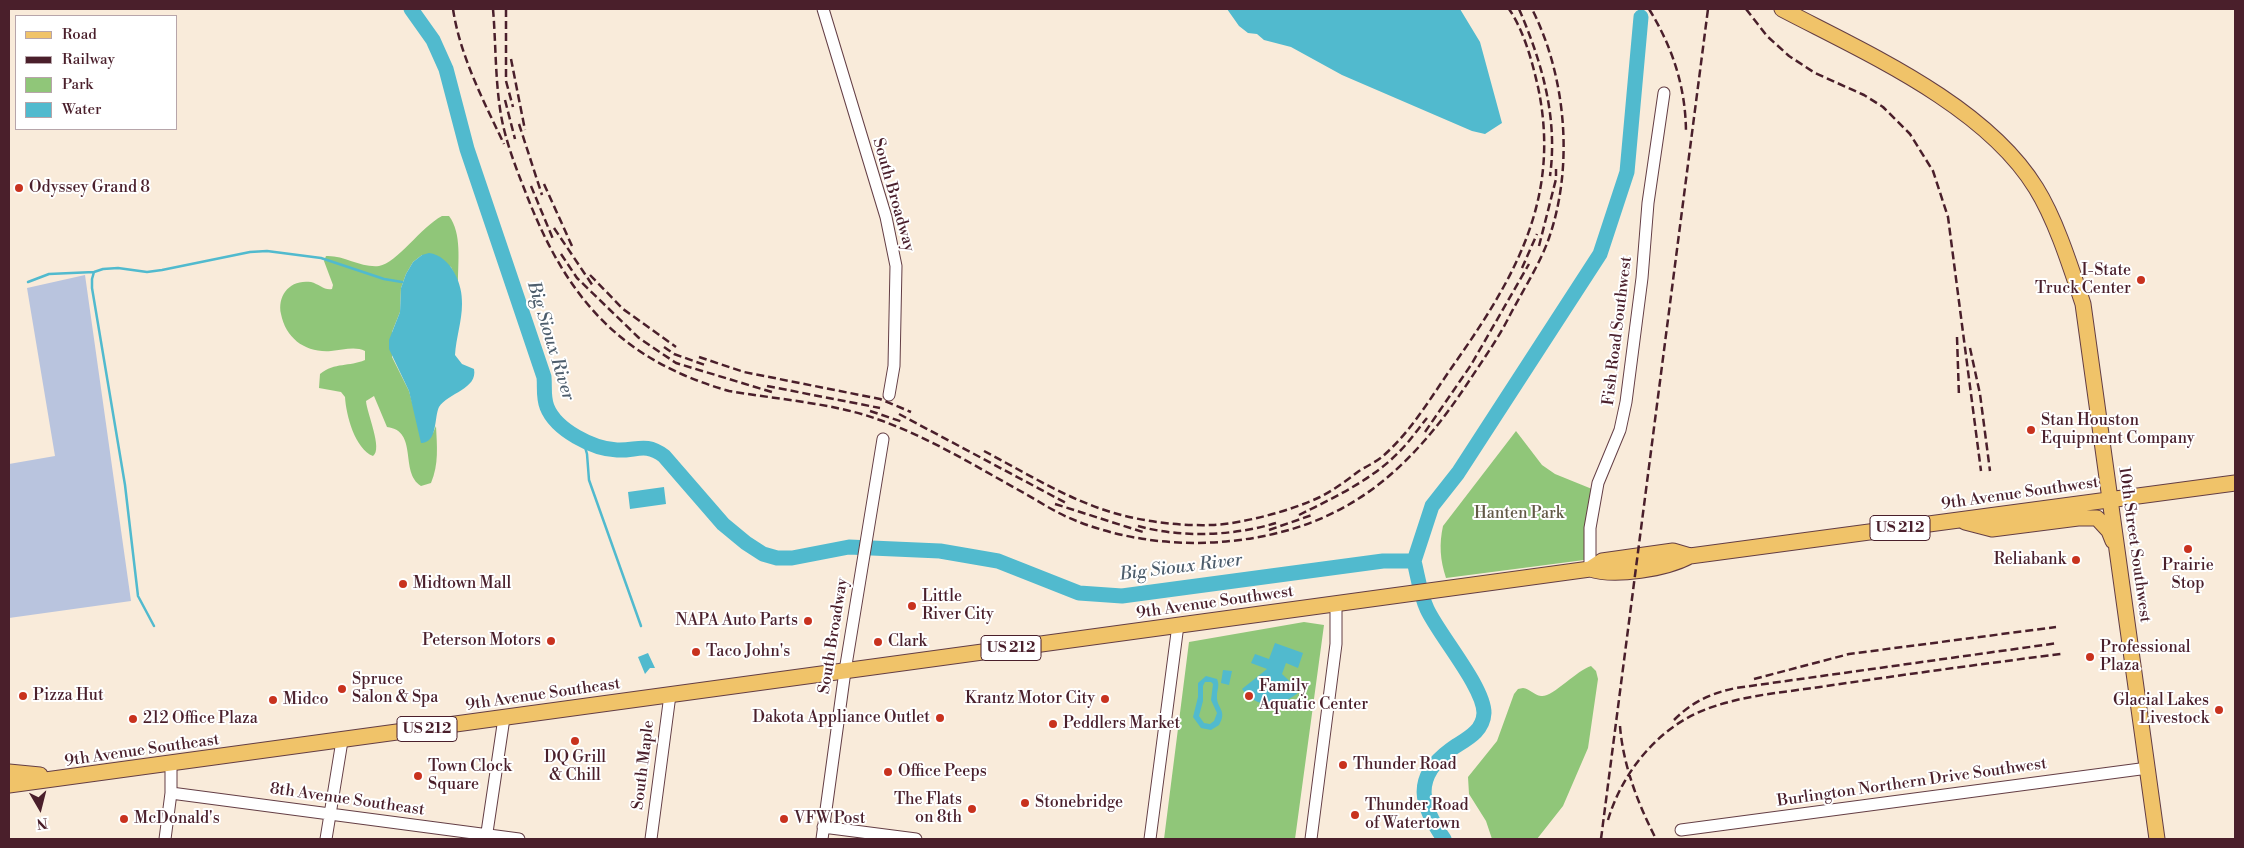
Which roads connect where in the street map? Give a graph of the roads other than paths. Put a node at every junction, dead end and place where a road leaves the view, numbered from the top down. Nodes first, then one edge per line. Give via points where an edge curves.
1 (823, 9) edge
2 (1782, 9) edge
3 (1664, 93) dead end
4 (890, 395) dead end
5 (883, 439) dead end
6 (2235, 483) edge
7 (2110, 499) junction
8 (1959, 520) junction
9 (2118, 551) junction
10 (1590, 569) junction
11 (1336, 604) junction
12 (1178, 625) junction
13 (845, 671) junction
14 (670, 695) junction
15 (504, 718) junction
16 (342, 741) junction
17 (171, 765) junction
18 (2148, 768) junction
19 (9, 772) edge
20 (71, 778) junction
21 (9, 785) edge
22 (171, 793) junction
23 (330, 813) junction
24 (823, 827) junction
25 (1681, 830) dead end
26 (487, 837) edge
27 (165, 839) edge
28 (326, 839) edge
29 (519, 839) edge
30 (651, 839) edge
31 (822, 839) edge
32 (916, 839) edge
33 (1150, 839) edge
34 (1311, 839) edge
35 (2157, 839) edge

1 - 4 street, South Broadway via 886,217 896,266 894,366
2 - 7 main road, 10th Street Southwest via 1944,96 2012,157 2036,188 2068,258 2083,304
3 - 10 street, Fish Road Southwest via 1626,402 1620,430 1598,483 1590,528
5 - 13 street, South Broadway
6 - 7 main road, 9th Avenue Southwest / US 212
7 - 8 main road, 9th Avenue Southwest / US 212
7 - 9 main road, 10th Street Southwest
8 - 9 main road via 1992,529 2097,518 2109,531
8 - 10 main road, 9th Avenue Southwest / US 212 via 1690,556 1673,551 1602,561
9 - 18 main road, 10th Street Southwest
10 - 11 main road, 9th Avenue Southwest / US 212
11 - 12 main road, 9th Avenue Southwest / US 212
11 - 34 street via 1336,644
12 - 13 main road, 9th Avenue Southwest / US 212
12 - 33 street
13 - 14 main road, 9th Avenue Southeast / US 212
13 - 24 street, South Broadway
14 - 15 main road, 9th Avenue Southeast / US 212
14 - 30 street, South Maple
15 - 16 main road, 9th Avenue Southeast / US 212
15 - 26 street
16 - 17 main road, 9th Avenue Southeast / US 212
16 - 23 street
17 - 20 main road, 9th Avenue Southeast / US 212
17 - 22 street
18 - 25 street, Burlington Northern Drive Southwest
18 - 35 main road, 10th Street Southwest
19 - 20 main road
20 - 21 main road, 9th Avenue Southeast / US 212
22 - 23 street, 8th Avenue Southeast
22 - 27 street
23 - 26 street, 8th Avenue Southeast
23 - 28 street
24 - 31 street, South Broadway
24 - 32 street
26 - 29 street, 8th Avenue Southeast

